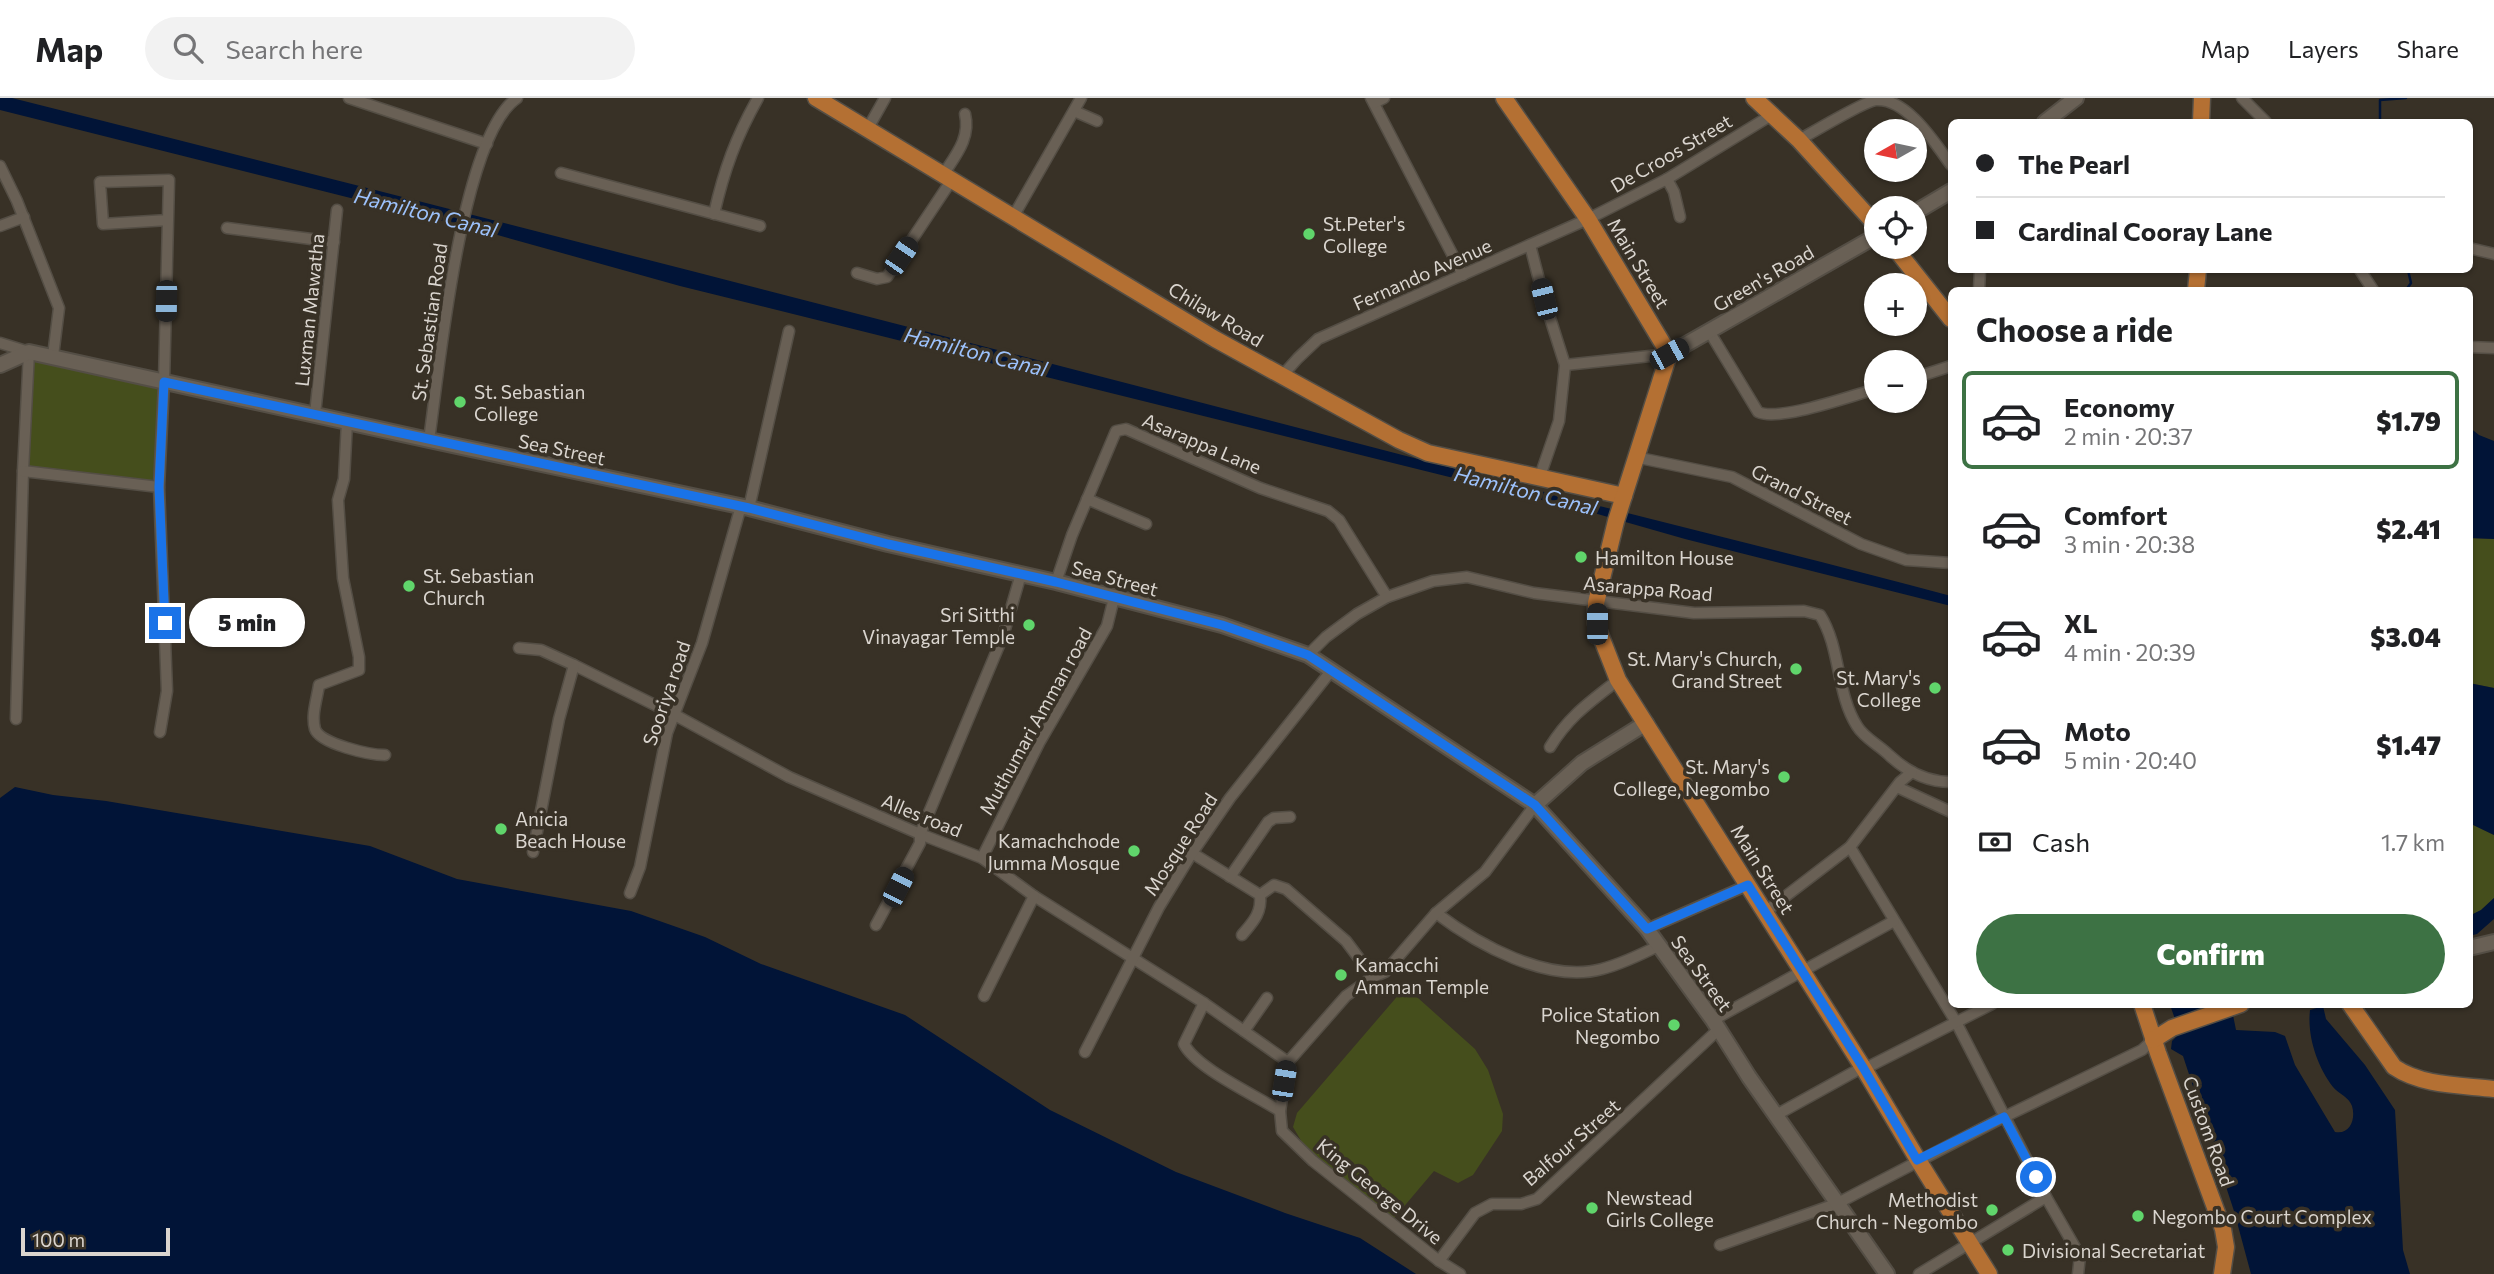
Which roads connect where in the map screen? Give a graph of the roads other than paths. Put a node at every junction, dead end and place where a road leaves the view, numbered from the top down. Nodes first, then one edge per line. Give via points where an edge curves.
1 (349, 98) edge
2 (517, 98) edge
3 (758, 98) edge
4 (816, 98) edge
5 (885, 98) edge
6 (1081, 98) edge
7 (1504, 98) edge
8 (1754, 98) edge
9 (2076, 98) edge
10 (2202, 98) edge
11 (2242, 98) edge
12 (1376, 100) edge
13 (1074, 111) junction
14 (965, 114) dead end
15 (1770, 116) junction
16 (2049, 119) edge
17 (2201, 119) edge
18 (2263, 119) edge
19 (1097, 121) dead end
20 (867, 130) junction
21 (1799, 140) junction
22 (487, 144) junction
23 (1948, 161) edge
24 (0, 166) edge
25 (561, 173) dead end
26 (947, 178) junction
27 (1667, 178) junction
28 (1948, 193) edge
29 (1927, 205) edge
30 (337, 210) dead end
31 (1864, 212) edge
32 (714, 214) junction
33 (24, 217) junction
34 (1013, 217) junction
35 (1679, 217) dead end
36 (1588, 219) junction
37 (168, 220) junction
38 (0, 226) edge
39 (760, 226) dead end
40 (227, 228) dead end
41 (334, 242) junction
42 (1864, 243) edge
43 (1530, 245) junction
44 (2473, 249) edge
45 (2494, 254) edge
46 (1904, 259) edge
47 (857, 273) dead end
48 (1464, 275) junction
49 (1948, 315) edge
50 (789, 331) dead end
51 (1709, 331) junction
52 (0, 343) edge
53 (2473, 347) edge
54 (2494, 348) edge
55 (29, 352) junction
56 (1669, 354) junction
57 (53, 356) junction
58 (0, 365) edge
59 (1565, 365) junction
60 (1948, 367) edge
61 (1927, 374) edge
62 (1281, 377) junction
63 (164, 382) junction
64 (1864, 393) edge
65 (315, 414) junction
66 (347, 422) junction
67 (429, 440) junction
68 (1635, 457) junction
69 (23, 471) junction
70 (1539, 479) junction
71 (159, 487) junction
72 (1624, 496) junction
73 (1087, 499) junction
74 (745, 507) junction
75 (1146, 524) dead end
76 (1948, 563) edge
77 (1021, 574) junction
78 (1056, 582) junction
79 (1387, 597) junction
80 (1114, 598) junction
81 (1596, 603) junction
82 (519, 648) dead end
83 (1308, 655) junction
84 (574, 665) junction
85 (1331, 671) junction
86 (1618, 680) junction
87 (675, 715) junction
88 (16, 719) dead end
89 (1646, 723) junction
90 (160, 732) dead end
91 (1550, 747) dead end
92 (385, 755) dead end
93 (1912, 772) junction
94 (1948, 782) edge
95 (1897, 787) junction
96 (1535, 805) junction
97 (1948, 811) edge
98 (1290, 817) dead end
99 (920, 834) junction
100 (1850, 847) junction
101 (533, 852) dead end
102 (1192, 853) junction
103 (982, 858) junction
104 (1230, 877) junction
105 (1748, 885) junction
106 (630, 892) dead end
107 (1260, 895) junction
108 (1034, 896) junction
109 (1765, 912) junction
110 (1436, 913) junction
111 (1894, 921) junction
112 (876, 925) dead end
113 (1647, 929) junction
114 (1242, 935) dead end
115 (2494, 942) edge
116 (1658, 946) junction
117 (2473, 947) edge
118 (1133, 959) junction
119 (1802, 971) junction
120 (1373, 976) junction
121 (984, 996) dead end
122 (1268, 998) dead end
123 (1204, 1003) junction
124 (1984, 1008) edge
125 (2143, 1008) edge
126 (2229, 1008) edge
127 (2353, 1008) edge
128 (1956, 1022) junction
129 (1716, 1025) junction
130 (1244, 1031) junction
131 (2153, 1040) junction
132 (1085, 1052) dead end
133 (1288, 1062) junction
134 (1864, 1068) junction
135 (2494, 1089) edge
136 (1280, 1111) junction
137 (1776, 1115) junction
138 (2004, 1117) junction
139 (1917, 1160) junction
140 (2046, 1198) junction
141 (1836, 1204) junction
142 (1971, 1244) junction
143 (1720, 1245) dead end
144 (1439, 1261) junction
145 (1460, 1274) edge
146 (1886, 1274) edge
147 (1919, 1274) edge
148 (1989, 1274) edge
149 (2078, 1274) edge
150 (2222, 1274) edge

1 - 22 street
2 - 22 street, St. Sebastian Road via 506,106
3 - 32 street via 722,176
4 - 20 main road, Chilaw Road
5 - 20 street
6 - 13 street
7 - 36 main road, Main Street
8 - 15 main road
9 - 16 street
10 - 17 main road
11 - 18 street
12 - 48 street
13 - 19 street
13 - 34 street
14 - 26 street via 966,138
15 - 21 main road
15 - 27 street, De Croos Street
20 - 26 main road, Chilaw Road
21 - 23 street via 1874,100 1892,101 1907,111
21 - 31 main road
22 - 67 street, St. Sebastian Road via 461,228
24 - 33 street
25 - 32 street
26 - 34 main road, Chilaw Road
26 - 47 street via 887,277
27 - 35 street
27 - 36 street, De Croos Street
28 - 29 street
30 - 41 street, Luxman Mawatha
32 - 39 street
33 - 38 street
33 - 57 street via 60,308
34 - 62 main road, Chilaw Road
36 - 43 street, Fernando Avenue
36 - 56 main road, Main Street
37 - 37 street via 103,224 100,182 169,180
37 - 63 street
40 - 41 street
41 - 65 street, Luxman Mawatha
42 - 51 street, Green's Road
43 - 48 street, Fernando Avenue
43 - 59 street
44 - 45 street
46 - 49 main road
48 - 62 street, Fernando Avenue via 1318,340
50 - 74 street, Sooriya road
51 - 56 street, Green's Road
51 - 64 street via 1758,412 1766,416
52 - 55 street
53 - 54 street
55 - 57 street, Sea Street
55 - 58 street
55 - 69 street
56 - 59 street
56 - 68 main road, Main Street
57 - 63 street, Sea Street
59 - 70 street via 1559,421
60 - 61 street
62 - 70 main road, Chilaw Road via 1428,453
63 - 65 street, Sea Street
63 - 71 street
65 - 66 street, Sea Street
66 - 67 street, Sea Street
66 - 92 street via 344,479 338,500 343,578 359,670 319,685 314,715 321,738 371,755
67 - 74 street, Sea Street
68 - 72 main road, Main Street
68 - 76 street, Grand Street via 1732,477 1861,544 1906,560
69 - 71 street
69 - 88 street
70 - 72 main road, Chilaw Road
71 - 90 street via 167,691
72 - 81 main road, Main Street
73 - 75 street
73 - 78 street, Asarappa Lane
73 - 79 street, Asarappa Lane via 1116,431 1126,429 1260,488 1328,511 1339,520
74 - 77 street, Sea Street
74 - 87 street, Sooriya road
77 - 78 street, Sea Street
77 - 99 street via 1003,636
78 - 80 street, Sea Street
79 - 81 street, Asarappa Road via 1433,581 1467,577
79 - 83 street, Asarappa Road via 1357,614
80 - 83 street, Sea Street via 1222,625
80 - 103 street, Muthumari Amman road via 1107,626 1039,743
81 - 86 main road, Main Street via 1597,624
81 - 93 street, Asarappa Road via 1694,613 1804,611 1820,615 1858,728
82 - 84 street, Alles road via 541,650
83 - 85 street, Sea Street
84 - 87 street, Alles road
84 - 101 street
85 - 96 street, Sea Street
85 - 102 street, Mosque Road
86 - 89 main road, Main Street
86 - 91 street via 1569,720
87 - 99 street, Alles road via 789,778
87 - 106 street, Sooriya road via 667,733 640,867
89 - 96 street via 1582,763
89 - 105 main road, Main Street
93 - 94 street, Asarappa Road
93 - 95 street
95 - 97 street
95 - 100 street
96 - 110 street via 1485,872
96 - 113 street, Sea Street
98 - 104 street via 1268,822
99 - 103 street, Alles road
99 - 112 street via 920,843
100 - 109 street
100 - 111 street
102 - 104 street
102 - 118 street, Mosque Road
103 - 108 street, Alles road
104 - 107 street
105 - 109 main road, Main Street
105 - 113 street
107 - 114 street via 1258,915
107 - 120 street via 1274,885 1286,889 1346,941
108 - 118 street, Alles road
108 - 121 street
109 - 119 main road, Main Street
110 - 116 street via 1479,943 1562,971 1601,970
110 - 120 street via 1385,972
111 - 119 street, Balfour Street
111 - 128 street
113 - 116 street, Sea Street
115 - 117 street
116 - 129 street, Sea Street
118 - 123 street, Alles road
118 - 132 street, Mosque Road
119 - 129 street, Balfour Street
119 - 134 main road, Main Street
120 - 133 street via 1346,996
122 - 130 street
123 - 130 street, Alles road
123 - 136 street via 1184,1044 1189,1053
124 - 128 street
125 - 131 main road, Custom Road
126 - 131 main road via 2172,1028
127 - 135 main road via 2402,1073 2421,1080
128 - 134 street
128 - 138 street
129 - 137 street, Sea Street
129 - 144 street, Balfour Street via 1537,1199 1492,1204 1475,1213
130 - 133 street, Alles road
131 - 138 street via 2084,1080
131 - 150 main road, Custom Road via 2223,1229
133 - 136 street
134 - 137 street
134 - 139 main road, Main Street
136 - 144 street, King George Drive via 1282,1131 1312,1161
137 - 141 street, Sea Street
138 - 139 street
138 - 140 street
139 - 141 street
139 - 142 main road, Main Street
140 - 142 street
140 - 149 street via 2080,1256
141 - 143 street
141 - 146 street, Sea Street
142 - 147 street
142 - 148 main road, Main Street
144 - 145 street, King George Drive

